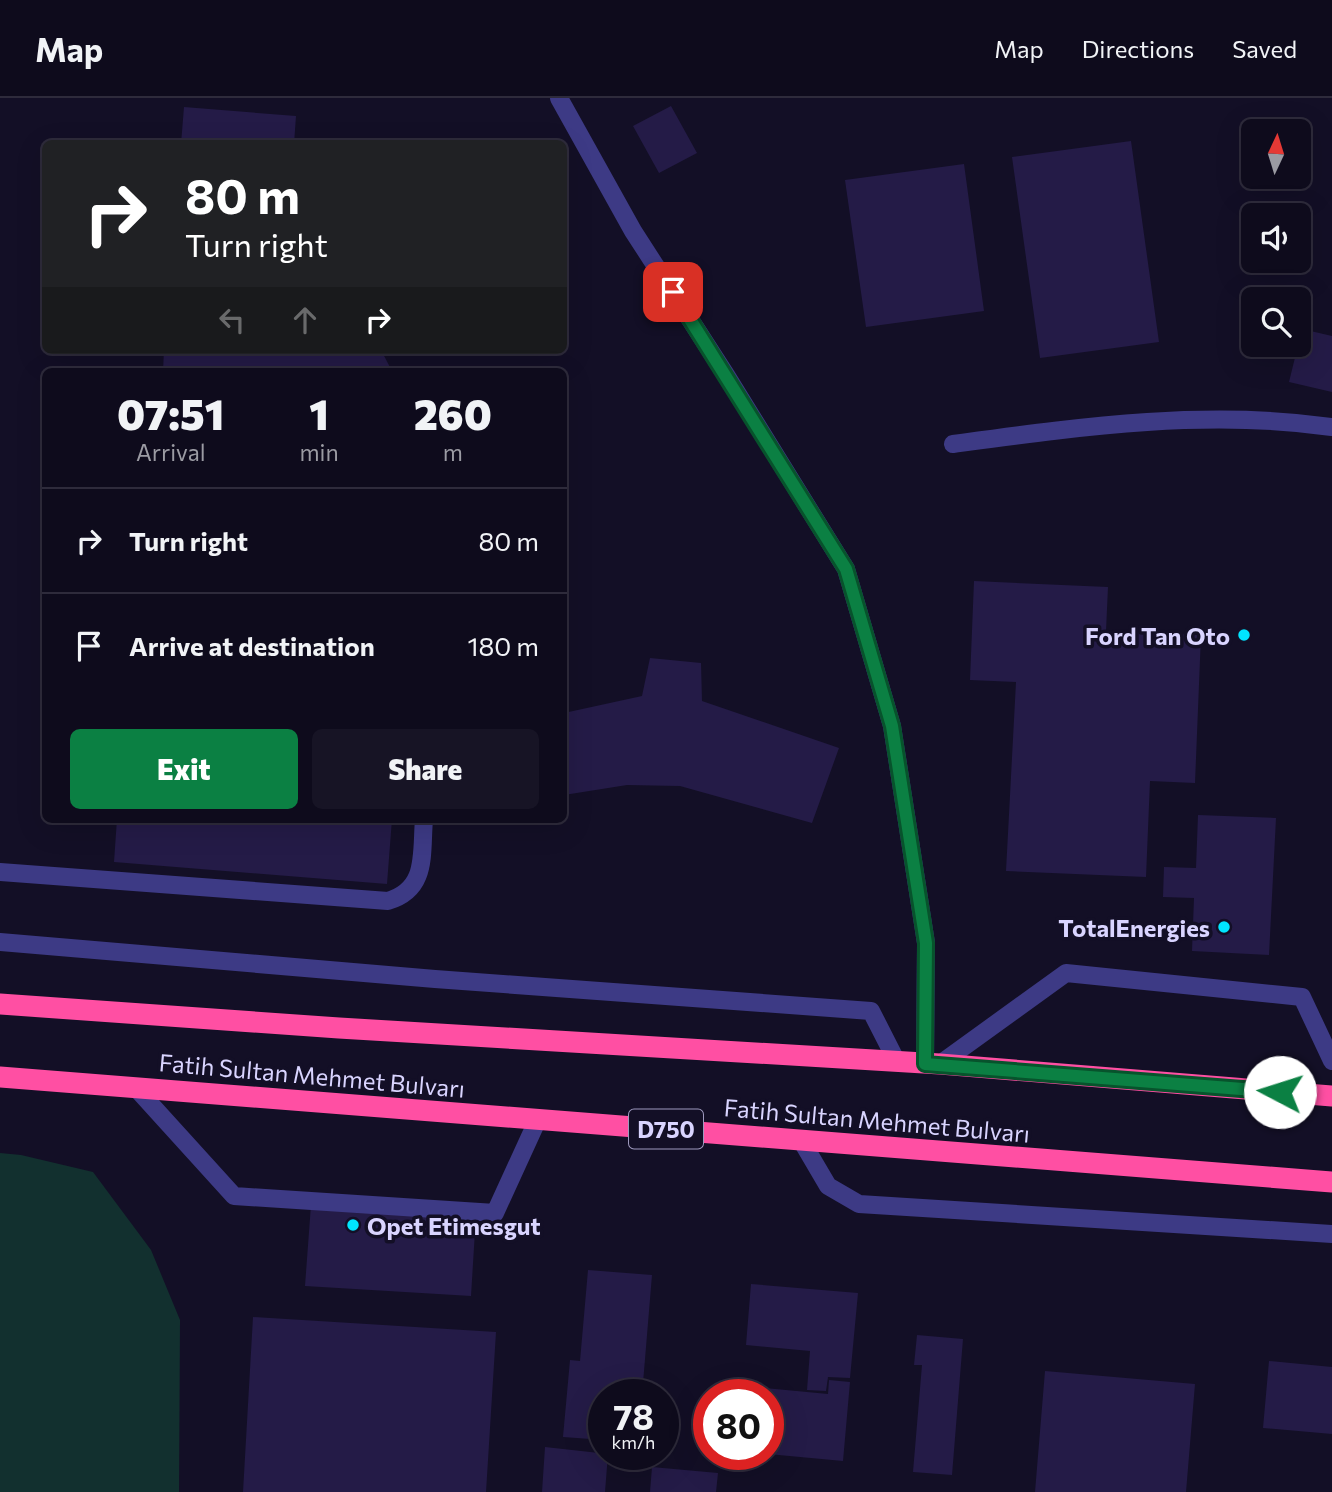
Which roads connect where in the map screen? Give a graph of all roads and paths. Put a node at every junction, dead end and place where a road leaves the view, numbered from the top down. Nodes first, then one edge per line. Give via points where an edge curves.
1 (559, 98) edge
2 (1332, 426) edge
3 (953, 444) dead end
4 (424, 823) edge
5 (0, 872) edge
6 (0, 942) edge
7 (0, 1004) edge
8 (1332, 1061) edge
9 (897, 1062) junction
10 (933, 1064) junction
11 (3, 1080) edge
12 (136, 1088) junction
13 (1332, 1096) edge
14 (538, 1119) junction
15 (801, 1140) junction
16 (1332, 1182) edge
17 (1332, 1234) edge

1 - 10 street via 633,231 846,569 892,726 926,943
2 - 3 street via 1261,419 1180,420 1099,425
4 - 5 street via 419,876 408,892 388,901
6 - 9 street via 871,1011
7 - 9 highway, Fatih Sultan Mehmet Bulvarı
8 - 10 street via 1302,997 1066,973
9 - 10 highway, Fatih Sultan Mehmet Bulvarı
10 - 13 highway, Fatih Sultan Mehmet Bulvarı
11 - 12 highway, Fatih Sultan Mehmet Bulvarı / D750
12 - 14 highway, Fatih Sultan Mehmet Bulvarı / D750
12 - 14 street via 234,1196 495,1213
14 - 15 highway, Fatih Sultan Mehmet Bulvarı / D750
15 - 16 highway, Fatih Sultan Mehmet Bulvarı / D750
15 - 17 street via 828,1186 859,1204

